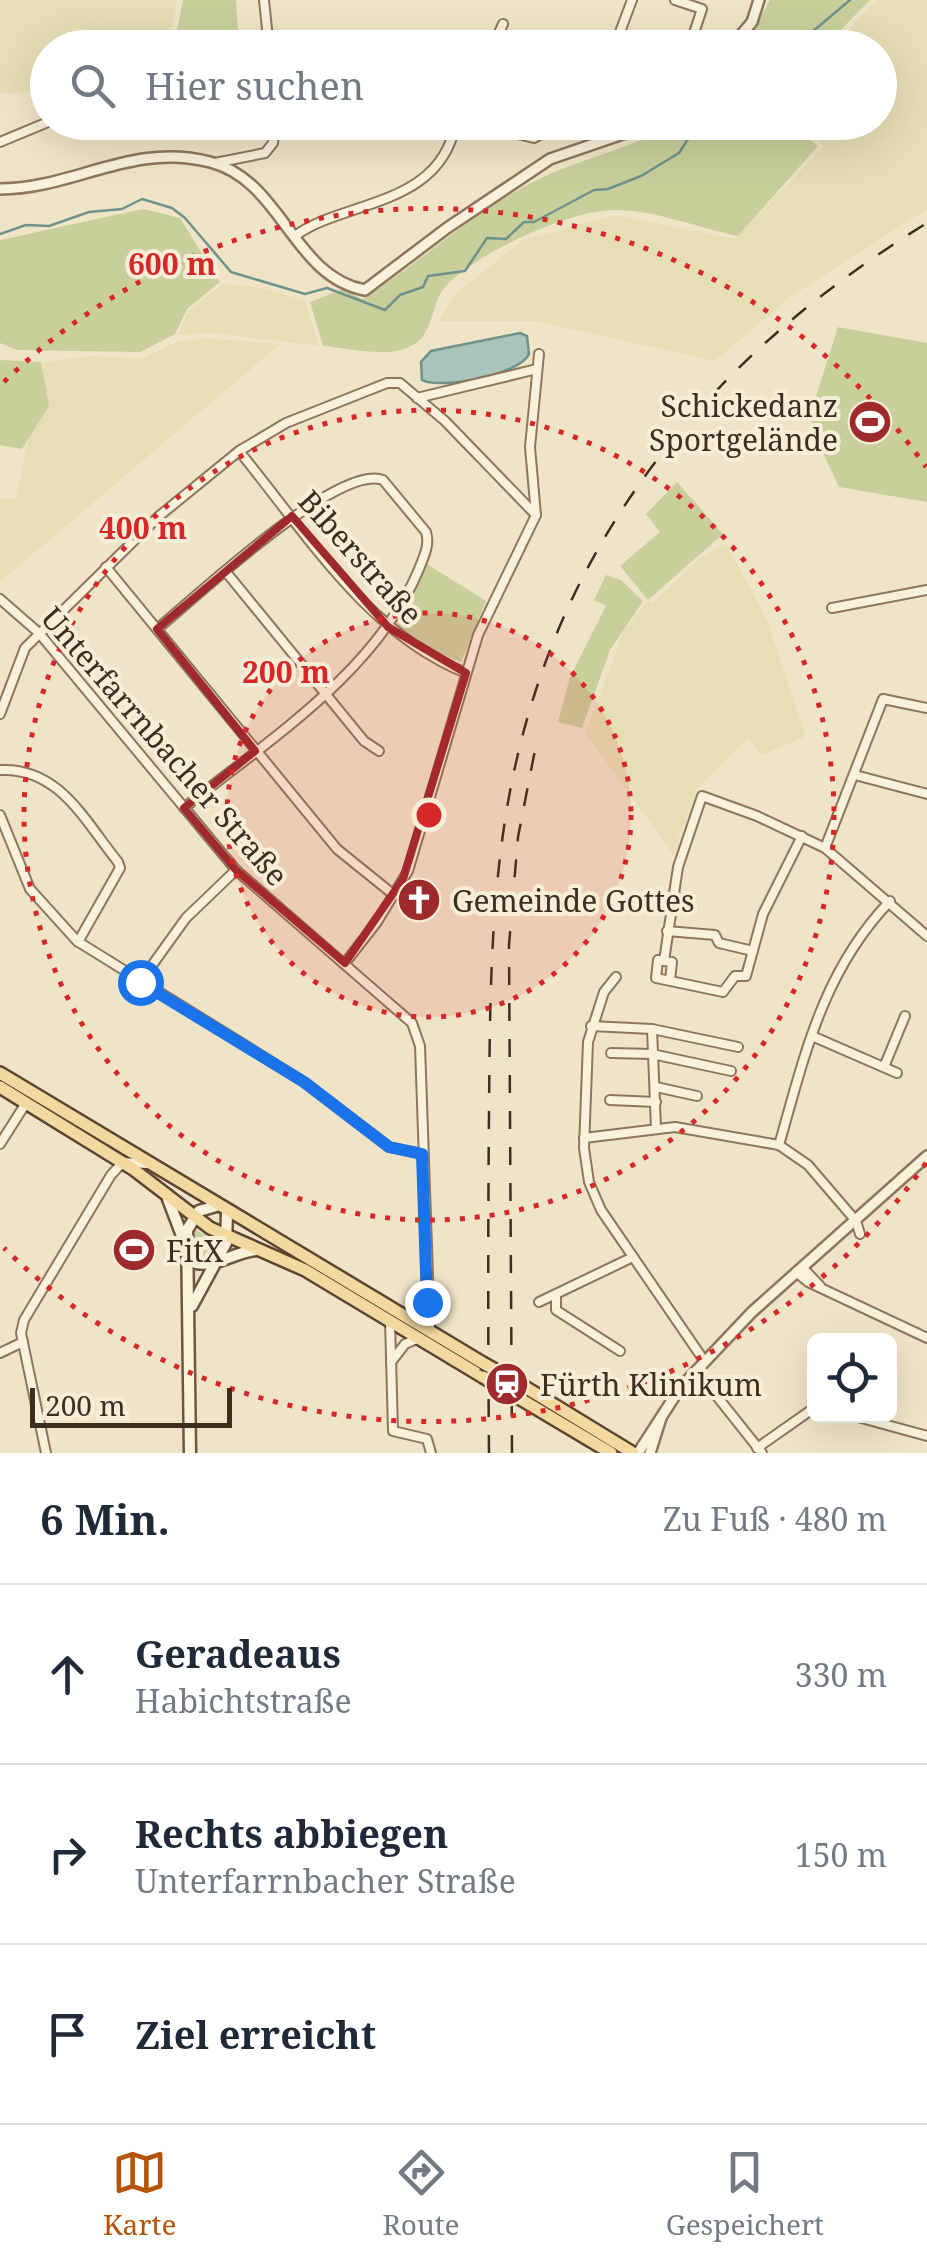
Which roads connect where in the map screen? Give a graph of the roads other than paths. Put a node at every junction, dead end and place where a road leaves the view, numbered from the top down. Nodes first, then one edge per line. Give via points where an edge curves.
1 (264, 0) edge
2 (632, 0) edge
3 (675, 0) edge
4 (759, 0) edge
5 (503, 24) dead end
6 (267, 30) edge
7 (500, 30) edge
8 (621, 30) edge
9 (695, 30) edge
10 (745, 30) edge
11 (30, 130) edge
12 (273, 140) edge
13 (449, 140) edge
14 (605, 140) edge
15 (0, 142) edge
16 (215, 163) junction
17 (0, 190) edge
18 (296, 236) junction
19 (539, 354) dead end
20 (537, 370) junction
21 (417, 398) junction
22 (239, 452) junction
23 (292, 516) junction
24 (536, 516) junction
25 (106, 567) junction
26 (226, 572) junction
27 (927, 590) edge
28 (0, 598) edge
29 (832, 608) dead end
30 (388, 627) junction
31 (158, 629) junction
32 (40, 634) junction
33 (466, 673) junction
34 (323, 693) junction
35 (927, 708) edge
36 (0, 714) edge
37 (255, 751) junction
38 (379, 751) dead end
39 (0, 770) edge
40 (855, 775) junction
41 (927, 794) edge
42 (184, 808) junction
43 (0, 815) edge
44 (802, 836) junction
45 (826, 848) junction
46 (236, 870) junction
47 (394, 895) junction
48 (890, 901) junction
49 (667, 931) junction
50 (927, 936) edge
51 (78, 942) junction
52 (753, 951) junction
53 (664, 961) junction
54 (345, 963) junction
55 (616, 977) dead end
56 (670, 980) junction
57 (140, 982) junction
58 (906, 1016) dead end
59 (591, 1026) junction
60 (652, 1029) junction
61 (812, 1036) junction
62 (738, 1047) dead end
63 (611, 1053) dead end
64 (652, 1054) junction
65 (884, 1066) junction
66 (731, 1070) dead end
67 (0, 1073) edge
68 (897, 1073) dead end
69 (0, 1087) edge
70 (656, 1087) junction
71 (697, 1096) dead end
72 (610, 1100) dead end
73 (656, 1102) junction
74 (26, 1103) junction
75 (656, 1128) junction
76 (584, 1138) junction
77 (0, 1144) edge
78 (780, 1145) junction
79 (422, 1154) junction
80 (927, 1156) edge
81 (123, 1162) junction
82 (148, 1164) junction
83 (168, 1199) junction
84 (221, 1209) junction
85 (192, 1217) junction
86 (856, 1221) junction
87 (860, 1234) dead end
88 (228, 1238) junction
89 (258, 1250) junction
90 (187, 1256) junction
91 (633, 1257) junction
92 (212, 1264) junction
93 (799, 1269) junction
94 (426, 1288) junction
95 (556, 1296) junction
96 (427, 1302) junction
97 (539, 1302) dead end
98 (190, 1312) junction
99 (390, 1320) junction
100 (408, 1325) junction
101 (424, 1335) junction
102 (927, 1338) edge
103 (23, 1342) junction
104 (620, 1351) dead end
105 (0, 1353) edge
106 (390, 1362) junction
107 (705, 1362) junction
108 (483, 1370) junction
109 (696, 1370) junction
110 (807, 1414) edge
111 (662, 1415) junction
112 (880, 1423) edge
113 (927, 1436) edge
114 (760, 1451) edge
115 (46, 1453) edge
116 (190, 1453) edge
117 (431, 1453) edge
118 (611, 1453) edge
119 (635, 1453) edge
120 (650, 1453) edge

1 - 6 street
2 - 8 street
3 - 9 street via 702,9
4 - 10 street
5 - 7 street
11 - 15 street
12 - 16 street via 265,153
13 - 18 street via 411,186
14 - 18 street via 550,159 370,288 338,278
16 - 17 street via 140,158
16 - 18 street via 253,182
19 - 20 street
20 - 21 street
20 - 24 street via 530,447
21 - 22 street via 400,383 387,383 286,424
21 - 24 street
22 - 23 street, Biberstraße
22 - 25 street
23 - 26 street
23 - 30 street, Biberstraße
23 - 30 street via 363,480 383,480 429,542
24 - 33 street
25 - 31 street
25 - 32 street
26 - 31 street
26 - 34 street
27 - 29 street
28 - 32 street, Unterfarrnbacher Straße
30 - 33 street, Biberstraße
30 - 34 street
31 - 37 street
32 - 36 street via 17,664
32 - 42 street, Unterfarrnbacher Straße
33 - 47 street via 421,834
34 - 37 street
34 - 38 street
35 - 40 street via 883,699
37 - 42 street
37 - 47 street via 337,849
39 - 51 street via 46,777 118,862
40 - 41 street
40 - 45 street
42 - 46 street, Unterfarrnbacher Straße
43 - 51 street via 30,889
44 - 45 street
44 - 49 street via 702,796 678,867
44 - 52 street via 773,891
45 - 48 street
46 - 54 street, Unterfarrnbacher Straße
46 - 57 street via 186,918
47 - 54 street
48 - 50 street
48 - 61 street via 849,948
49 - 52 street via 715,935
49 - 53 street
51 - 57 street
52 - 56 street via 746,976 734,976 723,992
53 - 56 street via 672,962
53 - 56 street via 658,960 656,978
54 - 79 street, Unterfarrnbacher Straße via 400,1009 417,1033
55 - 59 street
57 - 79 street via 304,1082 389,1147
58 - 65 street
59 - 60 street
59 - 76 street
60 - 62 street
60 - 64 street
61 - 65 street
61 - 78 street
63 - 64 street
64 - 66 street
64 - 70 street
65 - 68 street
67 - 82 main road
69 - 74 main road
70 - 71 street
70 - 73 street
72 - 73 street
73 - 75 street
74 - 77 street
74 - 81 main road
75 - 76 street
75 - 78 street
76 - 91 street via 594,1196
78 - 86 street via 808,1165
79 - 94 street, Unterfarrnbacher Straße
80 - 86 street
81 - 82 street
81 - 83 main road
81 - 103 street via 26,1315
82 - 84 main road
83 - 85 main road
83 - 90 main road
84 - 85 main road
84 - 88 main road
84 - 100 main road
85 - 88 main road
85 - 90 main road
86 - 87 street
86 - 93 street
88 - 89 main road
88 - 92 main road
89 - 92 main road
89 - 99 main road
90 - 92 main road
90 - 98 main road
91 - 95 street
91 - 107 street
92 - 98 main road
93 - 102 street
93 - 107 street
94 - 96 street, Unterfarrnbacher Straße
94 - 100 street, Unterfarrnbacher Straße
95 - 97 street
95 - 104 street via 556,1310
96 - 100 street
96 - 101 street, Unterfarrnbacher Straße
98 - 116 main road
99 - 100 main road
99 - 106 street
100 - 101 main road
101 - 106 street
101 - 108 main road
103 - 105 street
103 - 115 street
106 - 117 street via 392,1431 427,1439
107 - 109 street
108 - 118 main road, bridge
108 - 119 main road, bridge via 520,1384
109 - 111 street
109 - 114 street
110 - 114 street
111 - 119 street
111 - 120 street
112 - 113 street

